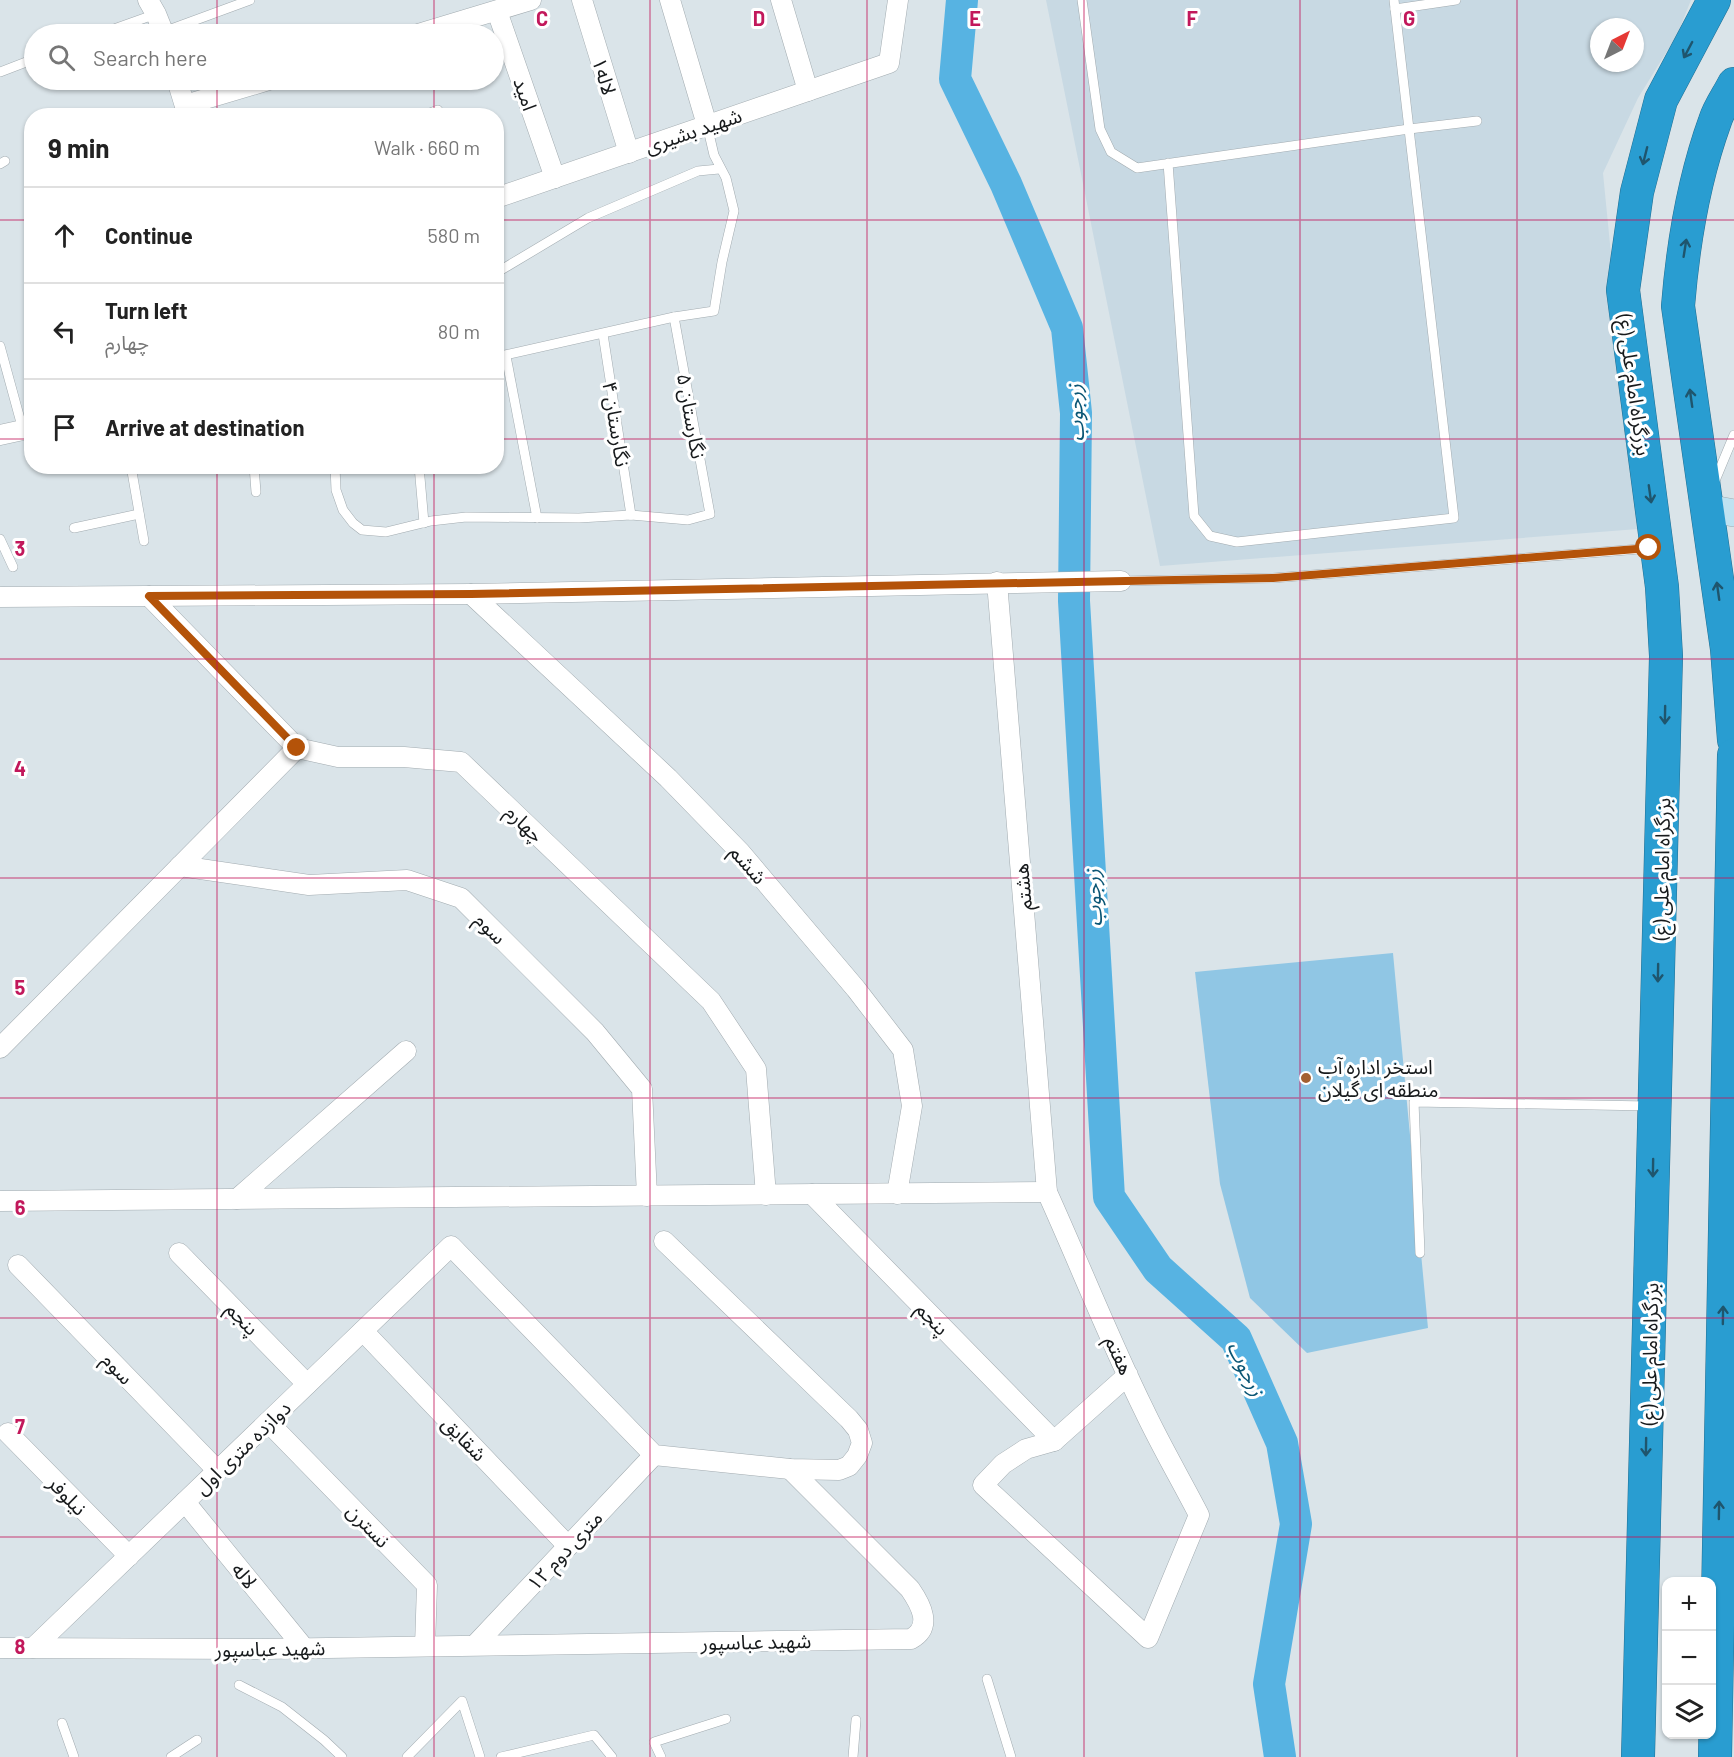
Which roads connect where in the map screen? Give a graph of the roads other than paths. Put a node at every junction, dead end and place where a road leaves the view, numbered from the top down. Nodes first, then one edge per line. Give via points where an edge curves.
1 (250, 0) edge
2 (531, 0) edge
3 (582, 0) edge
4 (670, 0) edge
5 (781, 0) edge
6 (898, 0) edge
7 (1083, 0) edge
8 (1456, 0) edge
9 (1714, 0) edge
10 (1394, 5) edge
11 (497, 10) junction
12 (158, 20) edge
13 (141, 24) edge
14 (451, 24) edge
15 (502, 24) edge
16 (504, 30) edge
17 (24, 63) edge
18 (0, 72) edge
19 (1734, 84) edge
20 (180, 90) edge
21 (241, 90) edge
22 (808, 91) junction
23 (185, 108) edge
24 (192, 108) edge
25 (1478, 121) dead end
26 (707, 125) junction
27 (1409, 129) junction
28 (628, 153) junction
29 (1168, 163) junction
30 (719, 169) junction
31 (555, 178) junction
32 (504, 195) edge
33 (504, 268) edge
34 (674, 317) junction
35 (603, 334) junction
36 (0, 346) edge
37 (504, 356) edge
38 (504, 370) edge
39 (24, 420) edge
40 (24, 430) edge
41 (0, 435) edge
42 (1734, 435) edge
43 (132, 474) edge
44 (255, 474) edge
45 (335, 474) edge
46 (420, 474) edge
47 (256, 492) dead end
48 (1720, 511) edge
49 (139, 514) junction
50 (631, 515) junction
51 (537, 518) junction
52 (424, 523) junction
53 (74, 528) dead end
54 (0, 539) edge
55 (144, 541) dead end
56 (1657, 547) junction
57 (13, 567) dead end
58 (1121, 581) joint
59 (1003, 582) junction
60 (471, 594) junction
61 (149, 596) junction
62 (0, 597) edge
63 (1734, 740) edge
64 (297, 748) junction
65 (1734, 755) edge
66 (180, 866) junction
67 (1732, 914) edge
68 (1732, 993) edge
69 (0, 1048) edge
70 (406, 1051) dead end
71 (1655, 1106) junction
72 (1047, 1192) junction
73 (812, 1194) junction
74 (897, 1194) junction
75 (766, 1195) junction
76 (647, 1196) junction
77 (237, 1199) junction
78 (0, 1201) edge
79 (664, 1241) dead end
80 (179, 1252) dead end
81 (1420, 1253) dead end
82 (18, 1265) dead end
83 (363, 1330) junction
84 (1128, 1375) junction
85 (307, 1384) junction
86 (268, 1422) junction
87 (1728, 1431) edge
88 (8, 1433) dead end
89 (1054, 1441) junction
90 (654, 1455) junction
91 (790, 1469) junction
92 (218, 1470) junction
93 (185, 1502) junction
94 (568, 1546) junction
95 (1644, 1550) junction
96 (129, 1556) junction
97 (1714, 1568) edge
98 (1662, 1619) edge
99 (475, 1645) junction
100 (425, 1646) junction
101 (0, 1648) edge
102 (33, 1648) junction
103 (304, 1648) junction
104 (1662, 1678) edge
105 (987, 1679) dead end
106 (239, 1685) dead end
107 (726, 1719) dead end
108 (856, 1720) dead end
109 (62, 1723) dead end
110 (197, 1740) dead end
111 (1714, 1746) edge
112 (1638, 1751) edge
113 (74, 1757) edge
114 (171, 1757) edge
115 (342, 1757) edge
116 (407, 1757) edge
117 (480, 1757) edge
118 (501, 1757) edge
119 (612, 1757) edge
120 (661, 1757) edge
121 (853, 1757) edge
122 (1011, 1757) edge

1 - 12 lane
2 - 11 street
3 - 28 street, لاله۱
4 - 26 street
5 - 22 street
6 - 22 street, شهید بشیری via 889,63
7 - 29 lane via 1100,129 1111,152 1137,168
8 - 10 lane
9 -> 56 highway, بزرگراه امام علی (ع) via 1661,100 1637,192 1625,266 1623,290
10 - 27 lane
11 - 14 street
11 - 15 street, امید
12 - 13 lane
16 - 31 street, امید
17 - 18 lane
48 -> 19 highway via 1678,306 1684,251 1702,164 1716,118
20 - 23 street
21 - 24 street
22 - 26 street, شهید بشیری
25 - 27 lane
26 - 28 street, شهید بشیری
26 - 30 lane
27 - 29 lane
27 - 29 lane via 1454,518 1236,542 1210,536 1194,516
28 - 31 street, شهید بشیری
30 - 33 lane via 698,171 588,218
30 - 34 lane via 726,178 734,211 714,311
31 - 32 street, شهید بشیری
34 - 35 lane
34 - 50 lane, نگارستان ۵ via 710,514 688,520
35 - 37 lane
35 - 50 lane, نگارستان ۴
36 - 39 lane
38 - 51 lane
40 - 41 street
42 - 48 lane via 1715,479
43 - 49 lane
44 - 47 lane
45 - 52 lane via 343,510 362,530 386,532
46 - 52 lane
63 -> 48 highway
49 - 53 lane
49 - 55 lane
50 - 51 lane
51 - 52 lane via 466,517
54 - 57 lane
56 - 58 lane via 1273,578
56 -> 71 highway, بزرگراه امام علی (ع) via 1666,656
58 - 59 street
59 - 60 street
59 - 72 street, هشتم
60 - 61 street
60 - 74 street, ششم via 668,778 740,852 903,1050 912,1107
61 - 62 street
61 - 64 street
64 - 66 street
64 - 75 street, چهارم via 338,757 462,762 711,1001 756,1070
65 - 67 highway
66 - 69 street
66 - 76 street, سوم via 309,885 407,880 461,898 595,1032 642,1089
67 - 68 highway
87 -> 68 highway
70 - 77 street
71 - 81 lane via 1414,1102
71 -> 95 highway, بزرگراه امام علی (ع)
72 - 74 street
72 - 84 street, هفتم
73 - 74 street
73 - 75 street
73 - 89 street, پنجم
75 - 76 street
76 - 77 street
77 - 78 street
79 - 91 street via 858,1430 862,1443 849,1466 839,1470
80 - 85 street, پنجم
82 - 92 street, سوم
83 - 85 street, دوازده متری اول
83 - 90 street, دوازده متری اول via 451,1246
83 - 94 street, شقایق
84 - 89 street
84 - 89 street, هفتم via 1199,1515 1148,1638 983,1485 1003,1464 1026,1449
85 - 86 street, دوازده متری اول
86 - 92 street, دوازده متری اول
86 - 100 street, نسترن via 427,1585
97 -> 87 highway
88 - 96 street, نیلوفر
90 - 91 street
90 - 94 street, ۱۲ متری دوم
91 - 99 street, شهید عباسپور via 910,1589 924,1616 918,1636 910,1640
92 - 93 street, دوازده متری اول
93 - 96 street, دوازده متری اول
93 - 103 street, لاله
94 - 99 street, ۱۲ متری دوم
95 - 98 highway via 1650,1606
95 - 112 highway, بزرگراه امام علی (ع)
96 - 102 street, دوازده متری اول
97 - 111 highway
99 - 100 street, شهید عباسپور
100 - 103 street, شهید عباسپور
101 - 102 street, شهید عباسپور
102 - 103 street, شهید عباسپور
104 - 112 highway via 1651,1690
105 - 122 lane
106 - 115 lane via 282,1707
107 - 120 lane via 654,1742
108 - 121 lane
109 - 113 lane
110 - 114 lane
116 - 117 lane via 462,1701
118 - 119 lane via 594,1735

